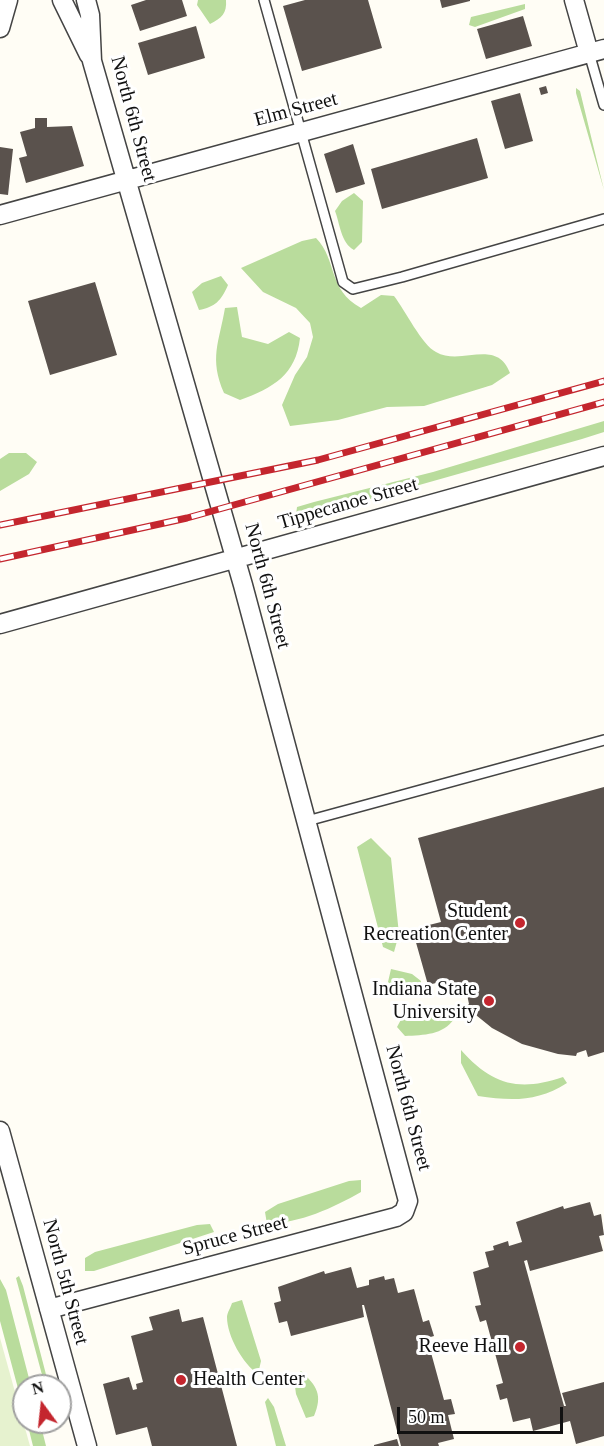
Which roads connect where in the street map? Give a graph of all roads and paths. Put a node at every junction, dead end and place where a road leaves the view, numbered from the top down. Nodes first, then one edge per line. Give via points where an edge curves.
1 (8, 0) edge
2 (62, 0) edge
3 (86, 0) edge
4 (264, 0) edge
5 (574, 0) edge
6 (0, 28) edge
7 (597, 51) edge
8 (92, 61) junction
9 (604, 105) edge
10 (302, 132) junction
11 (127, 180) junction
12 (0, 215) edge
13 (604, 219) edge
14 (604, 456) edge
15 (236, 558) junction
16 (0, 624) edge
17 (604, 740) edge
18 (307, 821) junction
19 (0, 1131) edge
20 (405, 1186) joint
21 (49, 1309) junction
22 (87, 1446) edge

1 - 6 street
2 - 8 street
3 - 8 street, North 6th Street
4 - 10 lane
5 - 7 street
7 - 9 lane
7 - 10 street, Elm Street
8 - 11 street, North 6th Street
10 - 11 street, Elm Street
10 - 13 lane via 343,282 353,289
11 - 12 street, Elm Street
11 - 15 street, North 6th Street
14 - 15 street, Tippecanoe Street
15 - 16 street, Tippecanoe Street
15 - 18 street, North 6th Street
17 - 18 lane
18 - 20 street, North 6th Street
19 - 21 street, North 5th Street
20 - 21 street, Spruce Street via 407,1208 396,1217
21 - 22 street, North 5th Street

